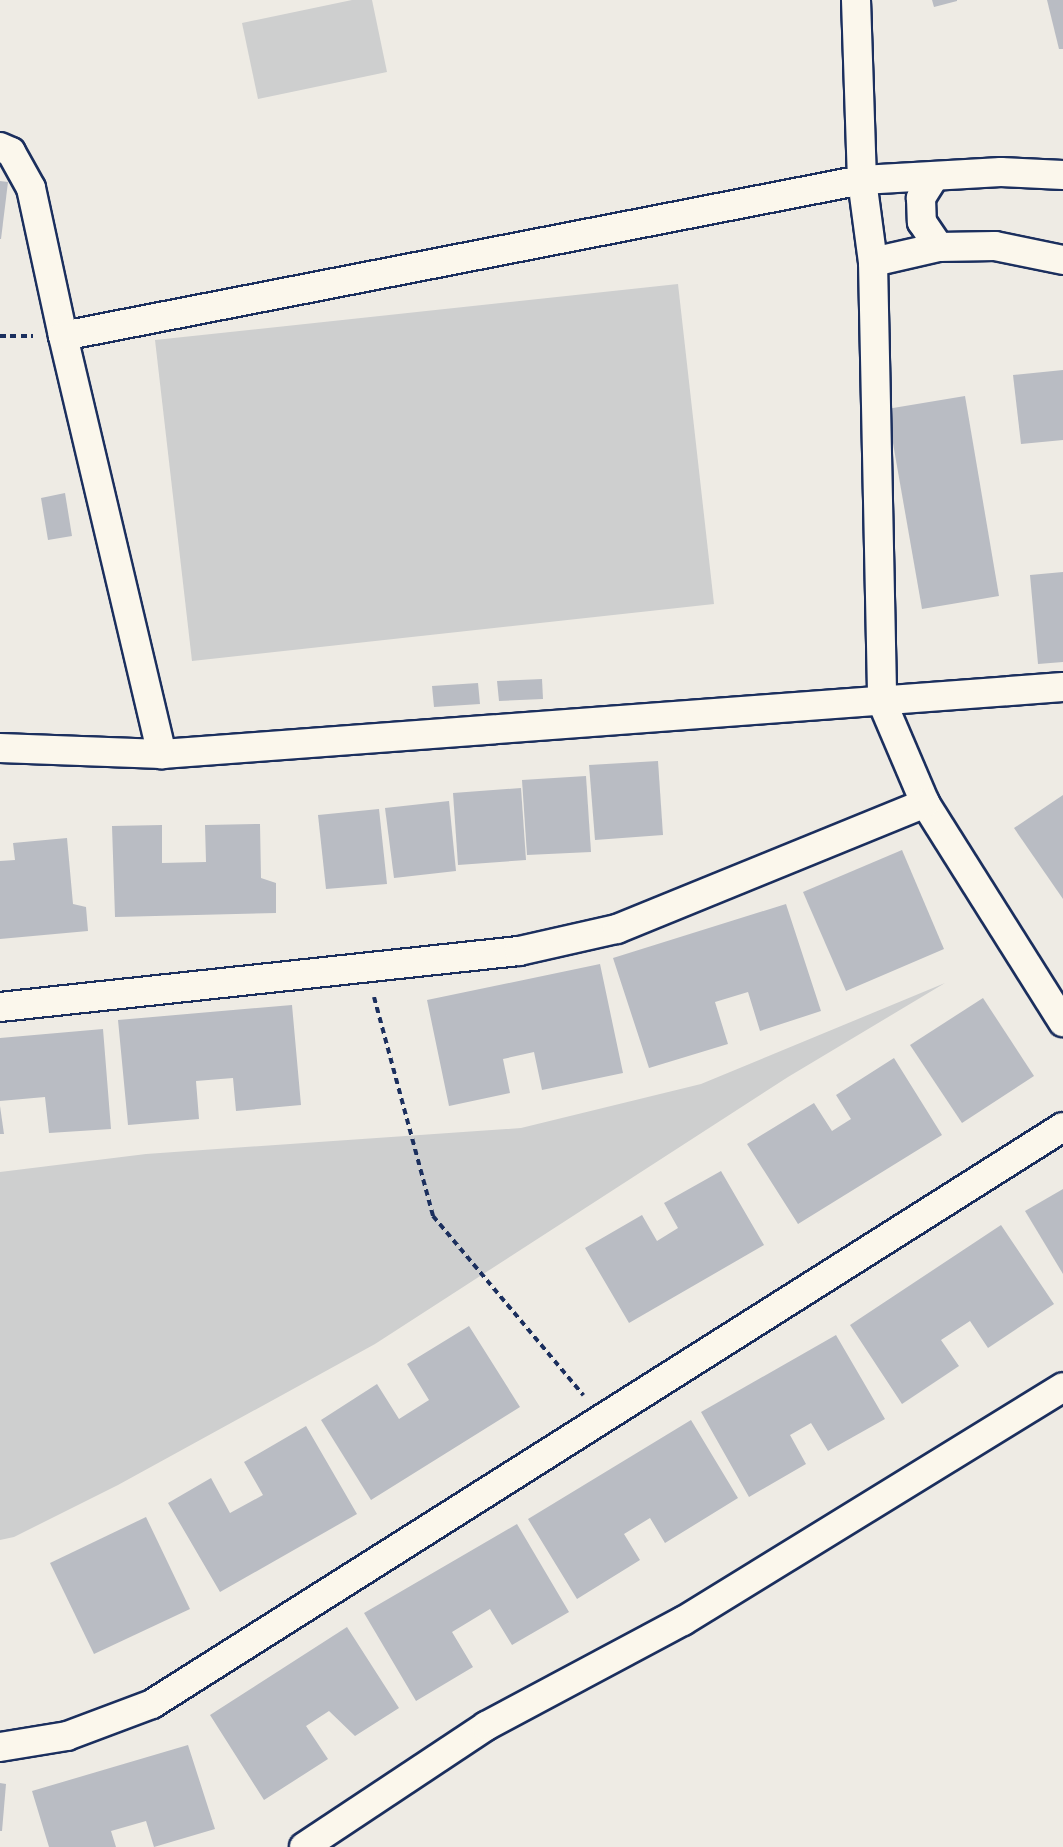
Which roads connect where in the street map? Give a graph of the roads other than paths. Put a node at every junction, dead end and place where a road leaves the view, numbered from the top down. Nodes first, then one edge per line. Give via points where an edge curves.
1 (856, 0) edge
2 (0, 147) edge
3 (1063, 175) edge
4 (934, 177) junction
5 (862, 180) junction
6 (939, 247) junction
7 (1063, 260) edge
8 (873, 262) junction
9 (63, 336) junction
10 (1063, 687) edge
11 (882, 702) junction
12 (0, 748) edge
13 (162, 754) junction
14 (925, 803) junction
15 (0, 1007) edge
16 (1063, 1022) edge
17 (1063, 1127) edge
18 (1063, 1388) edge
19 (0, 1747) edge
20 (304, 1847) edge

1 - 5 street
2 - 9 street via 11,152 32,188
3 - 4 street via 1001,172
4 - 5 street
4 - 6 street via 921,198 922,222
5 - 8 street
5 - 9 street
6 - 7 street via 995,246
6 - 8 street
8 - 11 street
9 - 13 street
10 - 11 street
11 - 13 street
11 - 14 street
12 - 13 street
14 - 15 street via 616,929 519,951
14 - 16 street
17 - 19 street via 152,1704 67,1736
18 - 20 street via 683,1621 486,1726

